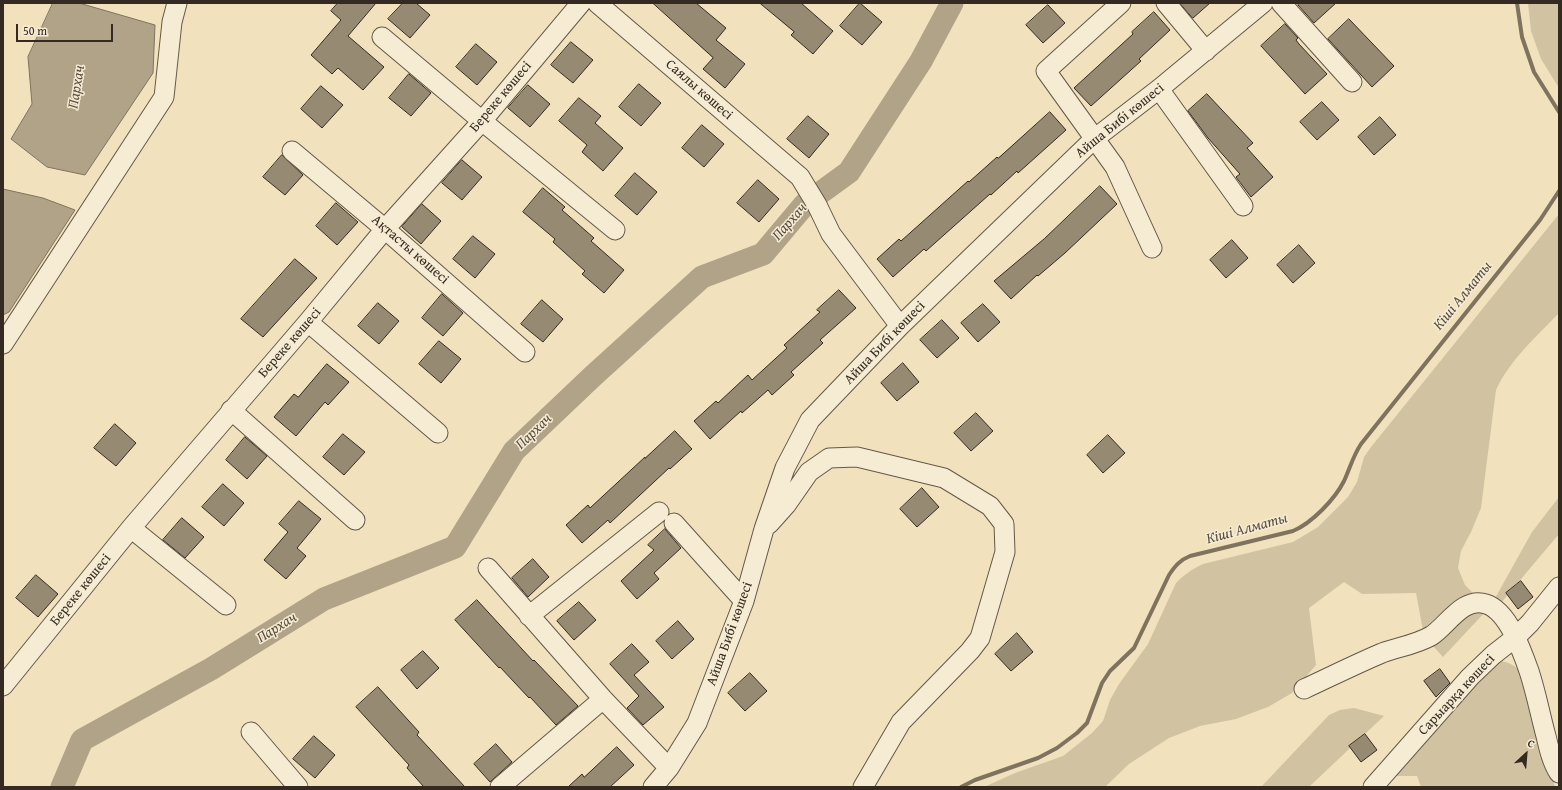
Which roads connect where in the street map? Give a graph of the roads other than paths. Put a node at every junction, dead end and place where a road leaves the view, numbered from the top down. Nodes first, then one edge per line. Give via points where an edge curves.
1 (178, 3) edge
2 (581, 3) edge
3 (597, 3) edge
4 (1121, 3) edge
5 (1166, 3) edge
6 (1263, 3) edge
7 (1281, 3) edge
8 (382, 37) dead end
9 (1206, 51) junction
10 (1352, 82) dead end
11 (1160, 89) junction
12 (482, 121) junction
13 (1094, 139) junction
14 (292, 152) dead end
15 (1243, 206) dead end
16 (385, 229) junction
17 (615, 230) dead end
18 (1152, 248) dead end
19 (308, 322) junction
20 (900, 326) junction
21 (3, 344) edge
22 (525, 352) dead end
23 (231, 410) junction
24 (438, 433) dead end
25 (355, 520) dead end
26 (131, 528) junction
27 (764, 529) junction
28 (488, 568) dead end
29 (1559, 588) edge
30 (744, 601) junction
31 (226, 605) dead end
32 (529, 616) junction
33 (1516, 637) junction
34 (3, 686) edge
35 (1304, 689) dead end
36 (603, 699) junction
37 (252, 732) dead end
38 (669, 768) junction
39 (1559, 773) edge
40 (298, 787) edge
41 (500, 787) edge
42 (653, 787) edge
43 (863, 787) edge
44 (1373, 787) edge

1 - 21 street via 172,22 164,97
2 - 12 street, Береке көшесі
3 - 20 street, Саялы көшесі via 800,177 831,234
4 - 13 street via 1046,70
5 - 9 street
6 - 9 street, Айша Бибі көшесі
7 - 10 street
8 - 12 street
9 - 11 street, Айша Бибі көшесі
11 - 13 street, Айша Бибі көшесі
11 - 15 street
12 - 16 street, Береке көшесі
12 - 17 street
13 - 18 street via 1115,167
13 - 20 street, Айша Бибі көшесі
14 - 16 street, Ақтасты көшесі
16 - 19 street, Береке көшесі
16 - 22 street, Ақтасты көшесі
19 - 23 street, Береке көшесі
19 - 24 street
20 - 27 street, Айша Бибі көшесі via 810,420 785,468
23 - 25 street
23 - 26 street, Береке көшесі
26 - 31 street
26 - 34 street, Береке көшесі
27 - 30 street, Айша Бибі көшесі
27 - 43 street via 786,505 809,472 829,458 857,457 944,478 990,506 1004,524 1005,552 980,638 901,722
28 - 32 street
29 - 33 street, Сарыарқа көшесі
30 - 32 street via 667,517
30 - 38 street, Айша Бибі көшесі via 697,723
32 - 36 street
33 - 35 street via 1498,612 1485,604 1477,603 1463,608 1426,638 1382,653
33 - 39 street via 1530,673 1552,759
33 - 44 street, Сарыарқа көшесі via 1492,655 1470,677
36 - 38 street
36 - 41 street
37 - 40 street
38 - 42 street, Айша Бибі көшесі

